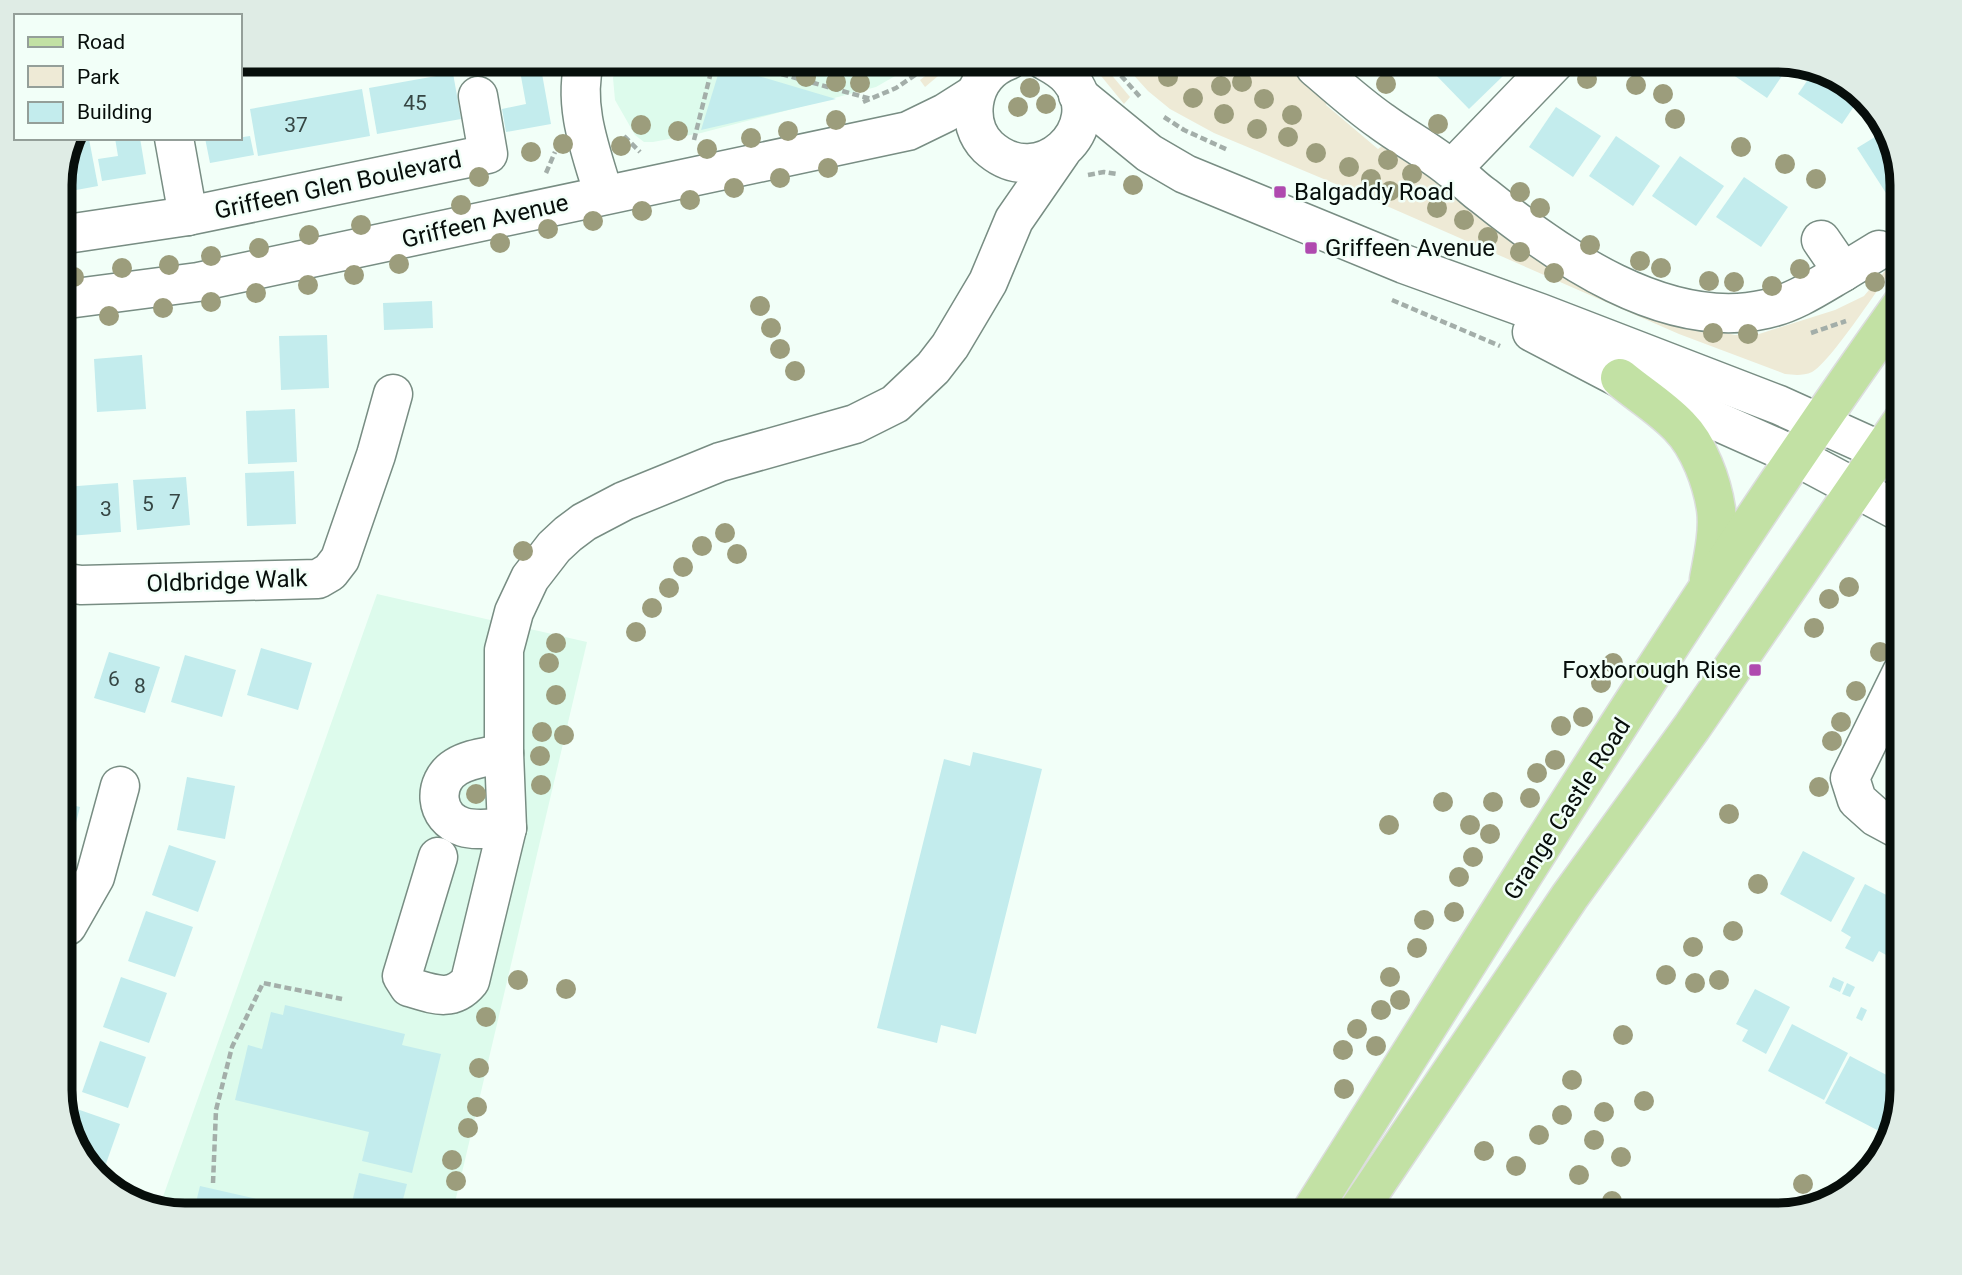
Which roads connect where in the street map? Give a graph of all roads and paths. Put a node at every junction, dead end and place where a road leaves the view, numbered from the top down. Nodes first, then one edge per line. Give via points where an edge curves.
1 (583, 72) edge
2 (711, 72) edge
3 (776, 72) edge
4 (1321, 72) edge
5 (1545, 72) edge
6 (989, 73) edge
7 (1064, 74) edge
8 (478, 96) dead end
9 (872, 99) dead end
10 (908, 131) junction
11 (174, 140) edge
12 (694, 140) dead end
13 (1066, 147) junction
14 (991, 149) junction
15 (1149, 153) junction
16 (1104, 160) dead end
17 (1452, 169) junction
18 (1104, 172) dead end
19 (604, 195) junction
20 (188, 216) junction
21 (1014, 220) junction
22 (72, 233) edge
23 (1821, 240) dead end
24 (1879, 250) dead end
25 (1404, 264) junction
26 (1843, 272) junction
27 (72, 298) edge
28 (1890, 321) edge
29 (1620, 378) junction
30 (393, 394) dead end
31 (1819, 422) junction
32 (1890, 444) edge
33 (1890, 453) edge
34 (1795, 456) junction
35 (1857, 489) junction
36 (1890, 507) edge
37 (72, 584) edge
38 (1706, 592) junction
39 (1890, 696) edge
40 (504, 753) junction
41 (120, 786) dead end
42 (1890, 825) edge
43 (507, 828) junction
44 (438, 857) dead end
45 (72, 917) edge
46 (342, 999) dead end
47 (213, 1183) dead end
48 (1317, 1203) edge
49 (1364, 1203) edge

1 - 19 street via 579,95
2 - 12 path
3 - 9 path
4 - 17 street via 1380,121
5 - 17 street
6 - 10 street, Griffeen Avenue via 945,113
6 - 14 street via 973,111 976,128
7 - 13 street via 1081,111
7 - 15 street
8 - 20 street, Griffeen Glen Boulevard via 488,154
10 - 14 street, Griffeen Avenue via 951,135
10 - 19 street, Griffeen Avenue
11 - 20 street, Griffeen Glen Boulevard
13 - 14 street, Griffeen Avenue via 1046,161 1029,164 1013,162
13 - 15 street
13 - 21 street
14 - 21 street
15 - 25 street via 1185,174
16 - 18 path
17 - 26 street via 1568,258 1647,296 1692,310 1766,309
19 - 27 street, Griffeen Avenue via 198,282
20 - 22 street, Griffeen Glen Boulevard
21 - 40 street via 988,282 950,346 895,404 855,424 720,462 624,501 584,522 554,547 521,595 508,634
23 - 26 street
24 - 26 street
25 - 29 street
25 - 31 street
28 - 31 main road, Grange Castle Road
29 - 34 street
29 - 38 main road via 1679,426 1695,446 1717,510
30 - 37 street, Oldbridge Walk via 340,559 330,572 318,579
31 - 32 street
31 - 34 main road, Grange Castle Road
33 - 35 main road, Grange Castle Road
34 - 35 street
34 - 38 main road, Grange Castle Road
35 - 36 street
35 - 49 main road, Grange Castle Road via 1570,896
38 - 48 main road, Grange Castle Road
39 - 42 street via 1850,778 1857,800
40 - 43 street
40 - 43 street via 456,767 440,785 439,796 442,810 462,827
41 - 45 street via 95,877
43 - 44 street via 470,981 448,997 409,987 402,975
46 - 47 path via 262,983 232,1047 216,1110

